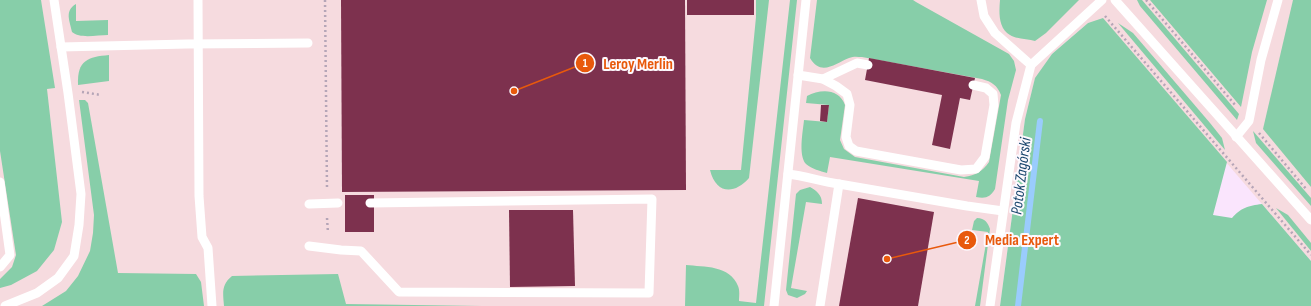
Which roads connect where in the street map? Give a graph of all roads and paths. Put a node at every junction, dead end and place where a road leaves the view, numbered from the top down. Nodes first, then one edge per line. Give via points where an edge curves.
1 (54, 0) edge
2 (198, 0) edge
3 (325, 0) edge
4 (806, 0) edge
5 (981, 0) edge
6 (1115, 0) edge
7 (1146, 0) edge
8 (1278, 0) edge
9 (1099, 2) edge
10 (308, 43) dead end
11 (199, 44) junction
12 (61, 47) junction
13 (868, 65) dead end
14 (1031, 65) junction
15 (798, 75) junction
16 (823, 79) junction
17 (973, 85) dead end
18 (1249, 121) junction
19 (1236, 137) junction
20 (788, 174) junction
21 (0, 182) edge
22 (839, 184) junction
23 (1311, 195) edge
24 (327, 203) junction
25 (338, 203) dead end
26 (370, 203) dead end
27 (309, 204) dead end
28 (1003, 211) junction
29 (1311, 220) edge
30 (309, 246) dead end
31 (328, 248) junction
32 (1311, 255) edge
33 (0, 266) edge
34 (5, 306) edge
35 (212, 306) edge
36 (775, 306) edge
37 (820, 306) edge
38 (990, 306) edge

1 - 12 lane
2 - 11 lane
3 - 24 path
4 - 15 lane
5 - 14 lane via 984,16 995,33
6 - 19 lane
7 - 18 path
8 - 18 lane via 1261,60
9 - 14 lane
9 - 32 path
10 - 11 lane
11 - 12 lane
11 - 35 lane via 199,196 202,237 208,248
12 - 34 lane via 81,194 80,225 74,256 58,278 37,294
13 - 16 lane via 857,63
14 - 28 lane via 1016,123
15 - 16 lane
15 - 20 lane
16 - 17 lane via 847,94 850,105 846,137 856,151 962,170 976,169 985,157 994,105 993,94 986,88
18 - 19 lane
18 - 23 path
19 - 29 lane
20 - 22 lane
20 - 36 lane
21 - 33 lane via 10,255
22 - 28 lane
22 - 37 lane
24 - 25 lane
24 - 27 lane
24 - 31 path
26 - 31 lane via 652,199 649,293 399,292 361,251
28 - 38 lane
30 - 31 lane

